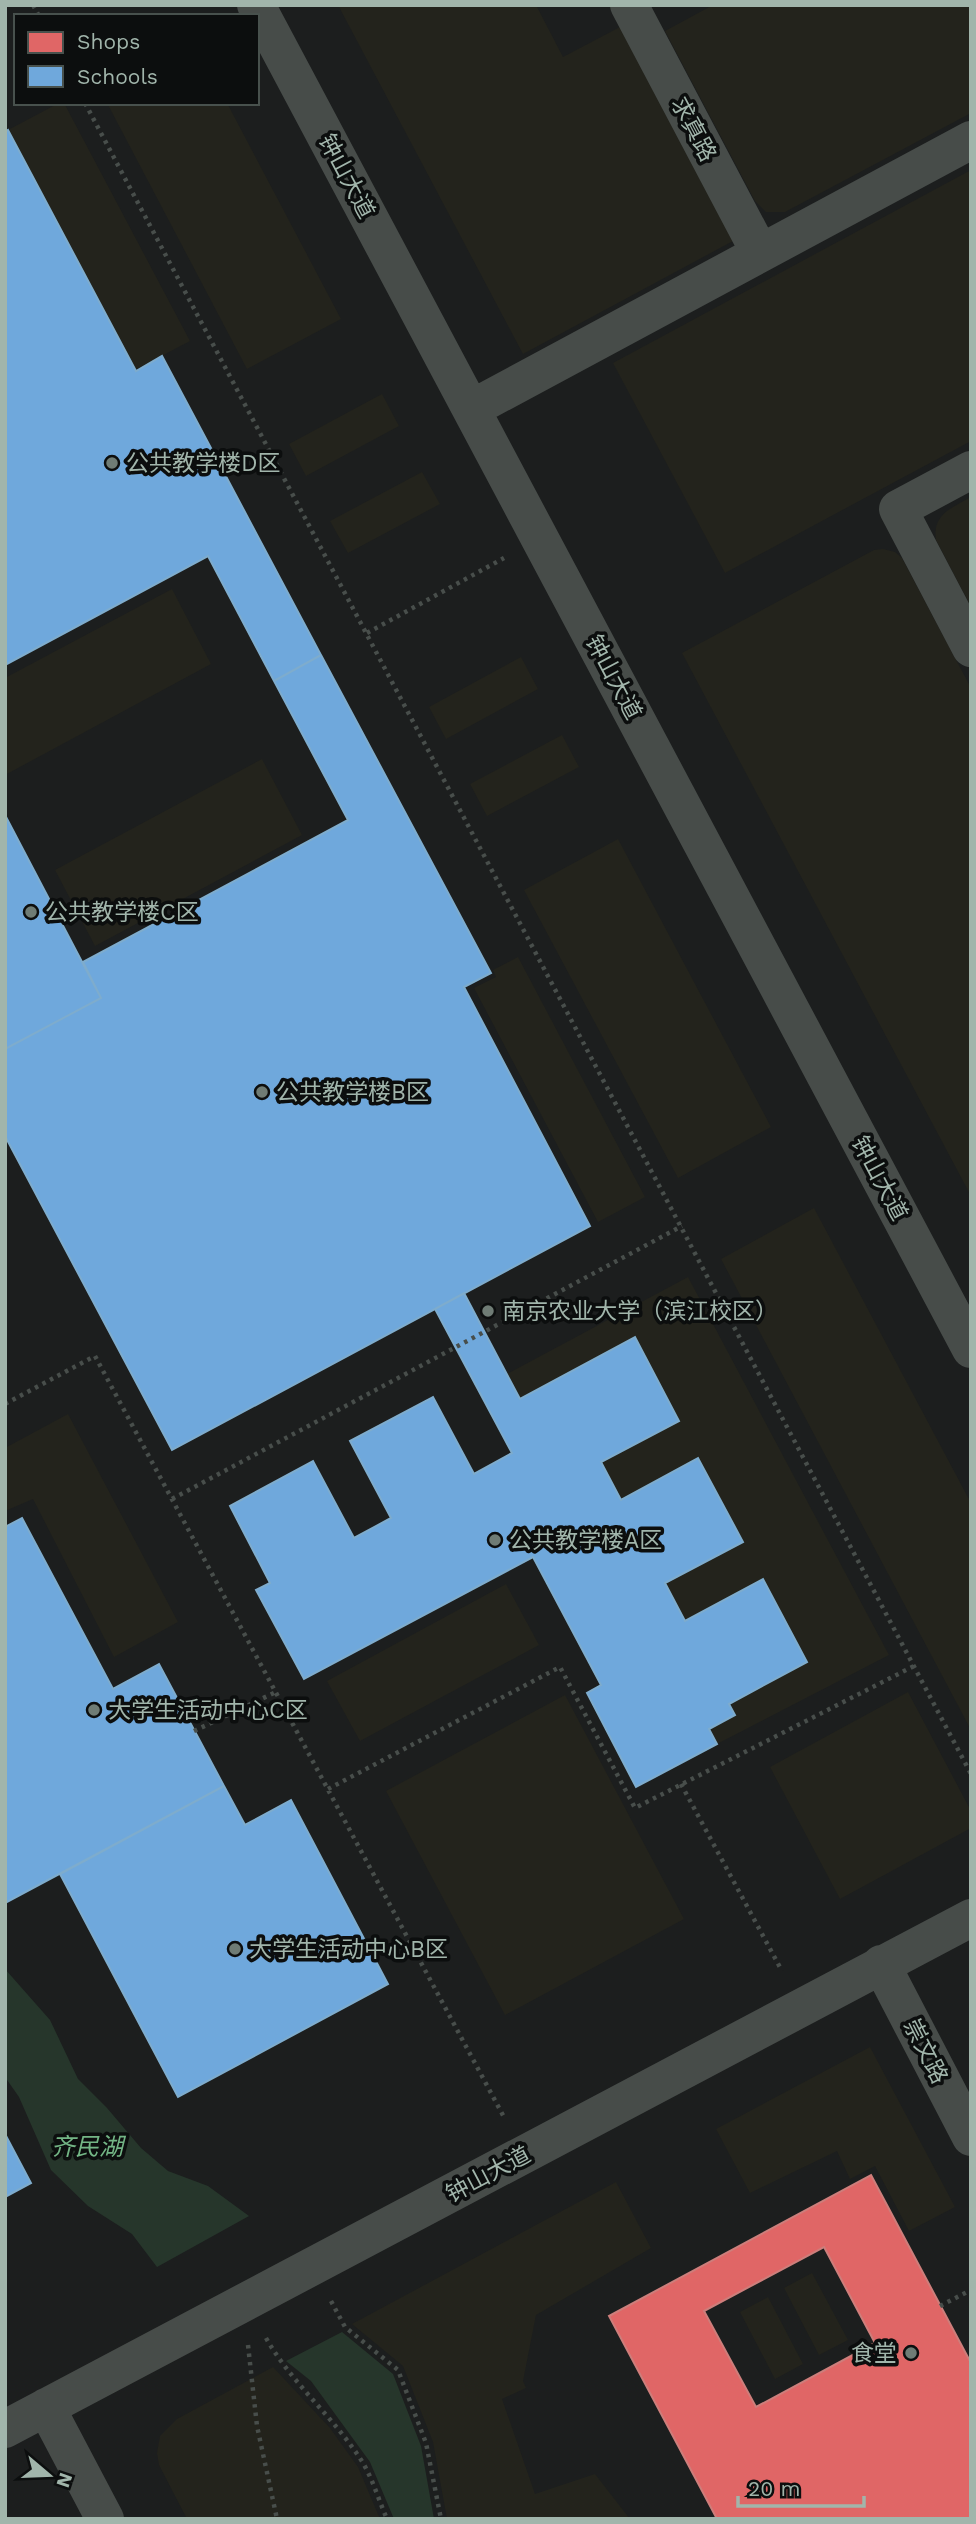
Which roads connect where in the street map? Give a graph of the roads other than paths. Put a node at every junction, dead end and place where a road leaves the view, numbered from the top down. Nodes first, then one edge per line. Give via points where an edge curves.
1 (256, 5) edge
2 (629, 5) edge
3 (971, 140) edge
4 (760, 253) junction
5 (471, 409) junction
6 (971, 470) edge
7 (971, 648) edge
8 (962, 1310) edge
9 (971, 1349) edge
10 (971, 1918) edge
11 (881, 1964) junction
12 (971, 2137) edge
13 (46, 2407) junction
14 (5, 2429) edge
15 (105, 2519) edge

1 - 5 lane, 钟山大道
2 - 4 lane, 求真路
3 - 4 lane
4 - 5 lane
5 - 8 lane, 钟山大道
6 - 7 lane via 898,509
8 - 9 lane, 钟山大道
10 - 11 lane, 钟山大道
11 - 12 lane, 崇文路
11 - 13 lane, 钟山大道
13 - 14 lane, 钟山大道
13 - 15 lane

